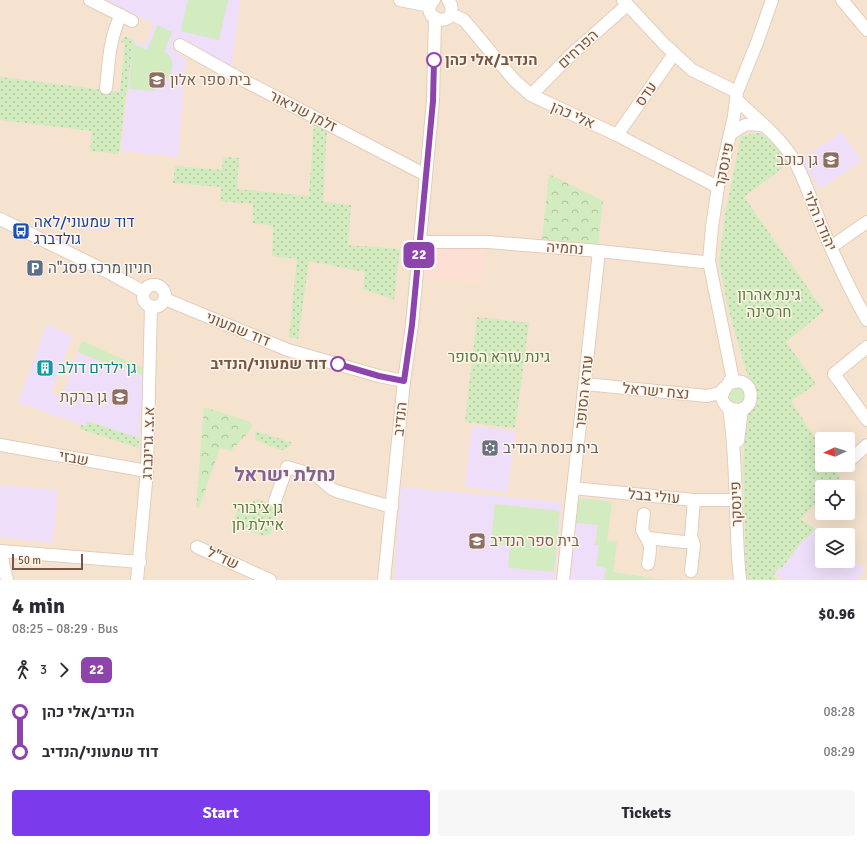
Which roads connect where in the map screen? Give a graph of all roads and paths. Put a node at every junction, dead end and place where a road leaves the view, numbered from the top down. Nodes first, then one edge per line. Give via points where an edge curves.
1 (90, 0) edge
2 (400, 0) edge
3 (448, 0) edge
4 (772, 0) edge
5 (842, 0) edge
6 (625, 2) edge
7 (432, 3) edge
8 (451, 14) junction
9 (435, 19) junction
10 (867, 30) edge
11 (180, 46) dead end
12 (674, 54) junction
13 (106, 88) dead end
14 (531, 95) junction
15 (736, 96) junction
16 (765, 126) junction
17 (730, 134) junction
18 (617, 135) junction
19 (426, 175) junction
20 (718, 187) junction
21 (0, 219) edge
22 (867, 222) edge
23 (420, 242) junction
24 (831, 247) junction
25 (599, 251) junction
26 (709, 261) junction
27 (144, 292) junction
28 (165, 299) junction
29 (151, 306) junction
30 (867, 320) edge
31 (725, 335) junction
32 (867, 347) edge
33 (404, 381) junction
34 (585, 384) junction
35 (746, 385) junction
36 (726, 386) junction
37 (728, 408) junction
38 (742, 409) junction
39 (867, 420) edge
40 (0, 445) edge
41 (867, 445) edge
42 (855, 456) edge
43 (735, 464) junction
44 (148, 471) junction
45 (573, 488) junction
46 (694, 500) junction
47 (736, 500) junction
48 (275, 501) dead end
49 (392, 507) junction
50 (644, 514) dead end
51 (648, 538) junction
52 (692, 541) junction
53 (737, 544) junction
54 (197, 547) dead end
55 (1, 551) edge
56 (140, 562) junction
57 (648, 564) dead end
58 (691, 572) dead end
59 (7, 580) edge
60 (137, 580) edge
61 (270, 580) edge
62 (384, 580) edge
63 (563, 580) edge
64 (733, 580) edge
65 (740, 580) edge

1 - 13 street via 126,18 114,31
2 - 7 street
3 - 8 street
4 - 15 street, פינסקר
5 - 10 street
6 - 12 street, יהודה הלוי
6 - 14 street, הפרחים
7 - 9 street via 431,15
8 - 9 street via 444,20
8 - 14 street, אלי כהן via 464,20 514,80
9 - 19 street, הנדיב via 433,101
11 - 19 street, זלמן שניאור
12 - 15 street, יהודה הלוי via 692,70
12 - 18 street, עדס
14 - 18 street, אלי כהן
15 - 16 street, יהודה הלוי
15 - 17 street, פינסקר
16 - 17 street via 742,125
16 - 24 street, יהודה הלוי via 794,161
17 - 20 street, פינסקר
18 - 20 street, אלי כהן
19 - 23 street, הנדיב
20 - 26 street, פינסקר
21 - 27 street
22 - 24 street
23 - 25 street, נחמיה via 488,242
23 - 33 street, הנדיב
24 - 30 street, יהודה הלוי
25 - 26 street, נחמיה
25 - 34 street, עזרא הסופר
26 - 31 street, פינסקר
27 - 28 street via 152,285 159,286 164,291
27 - 29 street via 144,301
28 - 29 street via 160,305
28 - 33 street, דוד שמעוני via 288,350
29 - 44 street, א.צ. גרינברג
31 - 35 street, פינסקר
31 - 36 street, פינסקר via 731,368 731,379
32 - 39 street via 834,374
33 - 49 street, הנדיב
34 - 36 street, נצח ישראל via 707,396 720,393
34 - 45 street, עזרא הסופר
35 - 36 street via 738,381
35 - 38 street via 751,398 750,403
36 - 37 street via 722,396
37 - 38 street
37 - 43 street, פינסקר
38 - 43 street, פינסקר
40 - 44 street, שבזי
41 - 42 street
43 - 47 street, פינסקר
44 - 56 street, א.צ. גרינברג
45 - 46 street, עולי בבל
45 - 63 street, עזרא הסופר
46 - 47 street, עולי בבל
46 - 52 street
47 - 53 street, פינסקר
48 - 49 street via 287,467 317,476 336,491
49 - 62 street, הנדיב
50 - 51 street via 642,530
51 - 52 street
51 - 57 street
52 - 58 street via 694,545
53 - 64 street, פינסקר
53 - 65 street, פינסקר
54 - 61 street, שד"ל
55 - 56 street
55 - 59 street
56 - 60 street, א.צ. גרינברג

